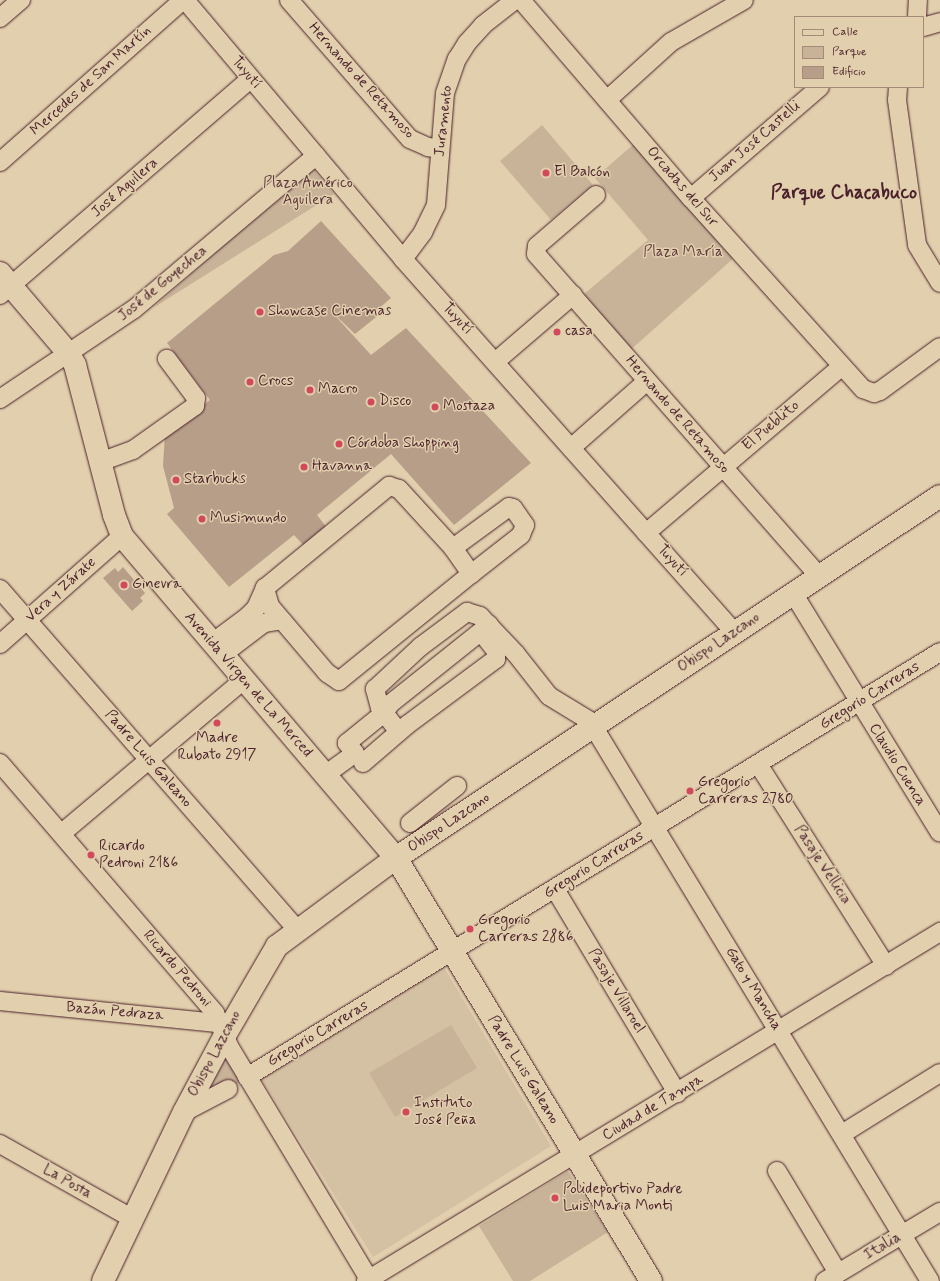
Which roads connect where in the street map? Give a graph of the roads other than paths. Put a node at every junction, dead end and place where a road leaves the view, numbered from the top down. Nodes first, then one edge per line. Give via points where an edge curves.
1 (21, 0) edge
2 (184, 0) edge
3 (289, 0) edge
4 (744, 0) edge
5 (918, 0) edge
6 (511, 2) edge
7 (917, 16) edge
8 (0, 18) edge
9 (940, 22) edge
10 (924, 27) edge
11 (250, 79) junction
12 (819, 88) edge
13 (898, 88) edge
14 (607, 100) junction
15 (440, 149) junction
16 (316, 156) junction
17 (0, 162) edge
18 (596, 195) dead end
19 (691, 198) junction
20 (403, 259) junction
21 (940, 283) edge
22 (4, 285) edge
23 (572, 295) junction
24 (940, 347) edge
25 (69, 354) junction
26 (167, 360) dead end
27 (495, 362) junction
28 (842, 366) junction
29 (647, 381) junction
30 (0, 399) edge
31 (571, 448) junction
32 (100, 462) junction
33 (723, 467) junction
34 (940, 496) edge
35 (646, 533) junction
36 (122, 536) junction
37 (453, 548) junction
38 (471, 574) junction
39 (819, 576) junction
40 (265, 588) junction
41 (0, 589) edge
42 (793, 593) junction
43 (27, 620) junction
44 (282, 620) junction
45 (404, 627) junction
46 (485, 628) junction
47 (735, 633) junction
48 (0, 644) edge
49 (420, 647) junction
50 (217, 649) junction
51 (940, 652) edge
52 (244, 680) junction
53 (859, 702) junction
54 (566, 708) junction
55 (384, 713) junction
56 (594, 727) junction
57 (400, 732) junction
58 (572, 740) junction
59 (149, 760) junction
60 (0, 763) edge
61 (363, 763) dead end
62 (758, 764) junction
63 (325, 775) junction
64 (456, 786) dead end
65 (410, 823) dead end
66 (655, 826) junction
67 (62, 833) junction
68 (940, 833) edge
69 (396, 858) junction
70 (555, 889) junction
71 (298, 929) junction
72 (940, 932) edge
73 (452, 953) junction
74 (886, 966) junction
75 (0, 1001) edge
76 (224, 1028) junction
77 (778, 1031) junction
78 (940, 1073) edge
79 (247, 1077) junction
80 (228, 1089) dead end
81 (677, 1093) junction
82 (184, 1112) junction
83 (842, 1134) junction
84 (0, 1144) edge
85 (575, 1156) junction
86 (777, 1171) dead end
87 (940, 1212) edge
88 (133, 1219) junction
89 (902, 1235) junction
90 (831, 1277) edge
91 (368, 1280) edge
92 (102, 1281) edge
93 (651, 1281) edge
94 (930, 1281) edge

1 - 8 street
2 - 11 street, Tuyutí
2 - 17 street, Mercedes de San Martín
3 - 15 street, Hernando de Retamoso via 410,139 418,144
4 - 14 street via 671,42
5 - 7 street
6 - 14 street, Orcadas del Sur
6 - 15 street, Juramento via 484,25 467,43 457,59 445,93
9 - 10 street
11 - 16 street, Tuyutí
11 - 22 street, José Aguilera
12 - 19 street, Juan José Castelli
13 - 21 street via 897,100 917,245
14 - 19 street, Orcadas del Sur
15 - 20 street, Juramento via 436,205 423,232
16 - 20 street, Tuyutí
16 - 25 street, José de Goyechea via 134,309
18 - 23 street, Hernando de Retamoso via 537,246 536,254
19 - 28 street, Orcadas del Sur
20 - 27 street, Tuyutí
22 - 25 main road, Avenida Virgen de La Merced
23 - 27 street
23 - 29 street, Hernando de Retamoso
24 - 28 street, Orcadas del Sur via 874,393 863,389
25 - 30 street, José de Goyechea
25 - 32 main road, Avenida Virgen de La Merced via 75,365
26 - 32 street via 197,402 140,445
27 - 31 street, Tuyutí
28 - 33 street, El Pueblito
29 - 31 street
29 - 33 street, Hernando de Retamoso
31 - 35 street, Tuyutí
32 - 36 main road, Avenida Virgen de La Merced
33 - 35 street, El Pueblito
33 - 39 street, Hernando de Retamoso
34 - 39 main road, Obispo Lazcano
35 - 47 street, Tuyutí
36 - 43 street, Vera y Zárate
36 - 50 main road, Avenida Virgen de La Merced
37 - 38 street
37 - 38 street via 509,507 513,508 525,525 521,536
37 - 40 street via 399,489 389,486
38 - 45 street
39 - 42 main road, Obispo Lazcano
40 - 44 street via 270,606
40 - 50 street via 256,608
41 - 43 street, Padre Luis Galeano
42 - 47 main road, Obispo Lazcano
42 - 53 street, Claudio Cuenca
43 - 48 street, Vera y Zárate
43 - 59 street, Padre Luis Galeano
44 - 45 street via 326,673 339,681
44 - 50 street via 264,623
45 - 49 street
46 - 49 street via 474,612 468,612
46 - 54 street, Gato y Mancha via 516,654 549,696
46 - 55 street via 390,704
46 - 57 street via 496,651 496,659
47 - 56 main road, Obispo Lazcano
49 - 55 street via 375,689 377,702
50 - 52 main road, Avenida Virgen de La Merced
51 - 53 street, Gregorio Carreras
52 - 59 street
52 - 63 main road, Avenida Virgen de La Merced
53 - 62 street, Gregorio Carreras
53 - 68 street, Claudio Cuenca
54 - 56 street, Gato y Mancha via 584,716
54 - 58 street, Gato y Mancha via 575,726
55 - 57 street
55 - 63 street via 347,743 355,753
56 - 58 main road, Obispo Lazcano
56 - 66 street, Gato y Mancha
57 - 61 street
58 - 69 main road, Obispo Lazcano
59 - 67 street
59 - 71 street, Padre Luis Galeano
60 - 67 street, Ricardo Pedroni
62 - 66 street, Gregorio Carreras
62 - 74 street, Pasaje Vellicia
63 - 69 main road, Avenida Virgen de La Merced
64 - 65 street
66 - 70 street, Gregorio Carreras
66 - 77 street, Gato y Mancha
67 - 76 street, Ricardo Pedroni via 206,1002
69 - 71 main road, Obispo Lazcano
69 - 73 main road, Padre Luis Galeano
70 - 73 street, Gregorio Carreras
70 - 81 street, Pasaje Villaroel
71 - 76 main road, Obispo Lazcano via 270,954
72 - 74 street, Ciudad de Tampa
73 - 79 street, Gregorio Carreras
73 - 85 main road, Padre Luis Galeano
74 - 77 street, Ciudad de Tampa
75 - 76 street, Bazán Pedraza
76 - 79 street, Ricardo Pedroni
76 - 82 main road, Obispo Lazcano
77 - 81 street, Ciudad de Tampa
77 - 83 street, Gato y Mancha
78 - 83 street
79 - 91 street, Ricardo Pedroni
80 - 82 street
81 - 85 street, Ciudad de Tampa
82 - 88 main road, Obispo Lazcano
83 - 89 street, Gato y Mancha
84 - 88 street, La Posta
85 - 91 street, Ciudad de Tampa
85 - 93 main road, Padre Luis Galeano
86 - 90 street
87 - 89 street, Italia
88 - 92 main road, Obispo Lazcano
89 - 90 street, Italia
89 - 94 street, Gato y Mancha

